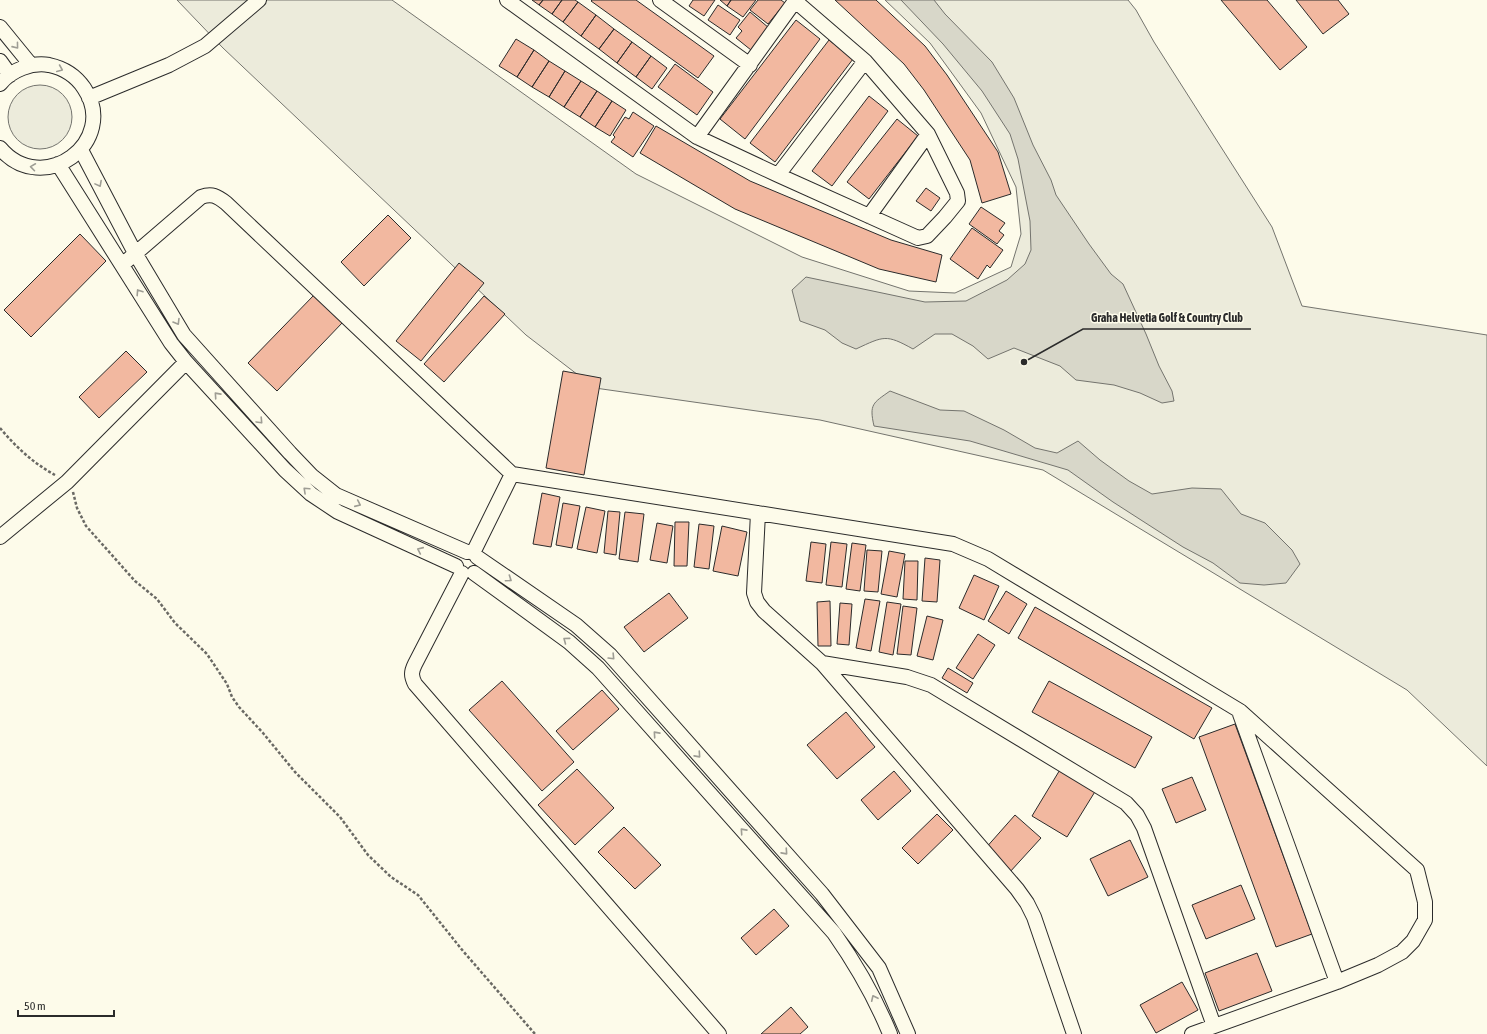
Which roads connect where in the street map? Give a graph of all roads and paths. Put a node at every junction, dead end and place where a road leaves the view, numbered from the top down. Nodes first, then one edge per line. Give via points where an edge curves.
1 (259, 0) edge
2 (507, 0) edge
3 (660, 0) edge
4 (795, 1) edge
5 (0, 27) edge
6 (0, 61) edge
7 (865, 61) junction
8 (31, 65) junction
9 (750, 65) junction
10 (5, 79) edge
11 (89, 98) junction
12 (928, 134) junction
13 (697, 137) junction
14 (0, 148) edge
15 (81, 150) junction
16 (58, 164) junction
17 (778, 175) junction
18 (869, 216) junction
19 (135, 253) junction
20 (122, 265) junction
21 (186, 362) junction
22 (0, 428) edge
23 (512, 474) junction
24 (66, 482) junction
25 (758, 513) junction
26 (0, 537) edge
27 (472, 554) junction
28 (464, 571) junction
29 (822, 663) junction
30 (1240, 712) junction
31 (738, 799) junction
32 (724, 810) junction
33 (1337, 982) junction
34 (1214, 1026) junction
35 (535, 1034) edge
36 (719, 1034) edge
37 (890, 1034) edge
38 (908, 1034) edge
39 (1074, 1034) edge
40 (1192, 1034) edge

1 - 11 street via 205,46 169,65
2 - 13 street
3 - 9 street
4 - 7 street
4 - 9 street
5 -> 8 street
6 - 10 street
7 - 12 street
7 - 17 street
8 - 10 street
8 -> 11 street via 51,66 70,73 81,84
9 - 13 street
11 - 15 street via 92,122 89,137
12 - 18 street
12 - 18 street via 957,193 956,205 927,236 918,238
13 - 17 street
16 -> 14 street via 43,168 26,166 10,158
15 - 16 street
15 -> 19 street
16 - 20 street
17 - 18 street
19 - 20 street
19 - 23 street via 201,197 215,195
19 -> 27 street via 184,335 312,476 336,495
21 -> 20 street via 171,343
21 - 24 street
28 -> 21 street via 338,512 311,494 285,470
22 - 24 path via 27,457
23 - 25 street
23 - 27 street
24 - 26 street
24 - 35 path via 73,492 86,526 135,581 157,600 175,623 207,654 239,707 295,772 340,817 368,855 391,877 418,895
25 - 29 street via 754,593 757,602
25 - 30 street via 953,544 988,559
27 - 28 street via 479,563 478,567
27 - 28 street via 460,555 456,562
27 -> 31 street via 576,624 610,655
32 -> 28 street via 598,668 569,642
28 - 36 street via 412,670 415,684
29 - 34 street via 907,677 931,685 1126,803 1138,815 1144,828
29 - 39 street via 1027,903
30 - 33 street
30 - 33 street via 1417,870 1426,902 1425,920 1413,941 1402,952 1378,965
31 - 32 street
31 -> 38 street via 822,894 879,968
37 -> 32 street via 869,986 834,933
33 - 34 street
34 - 40 street

